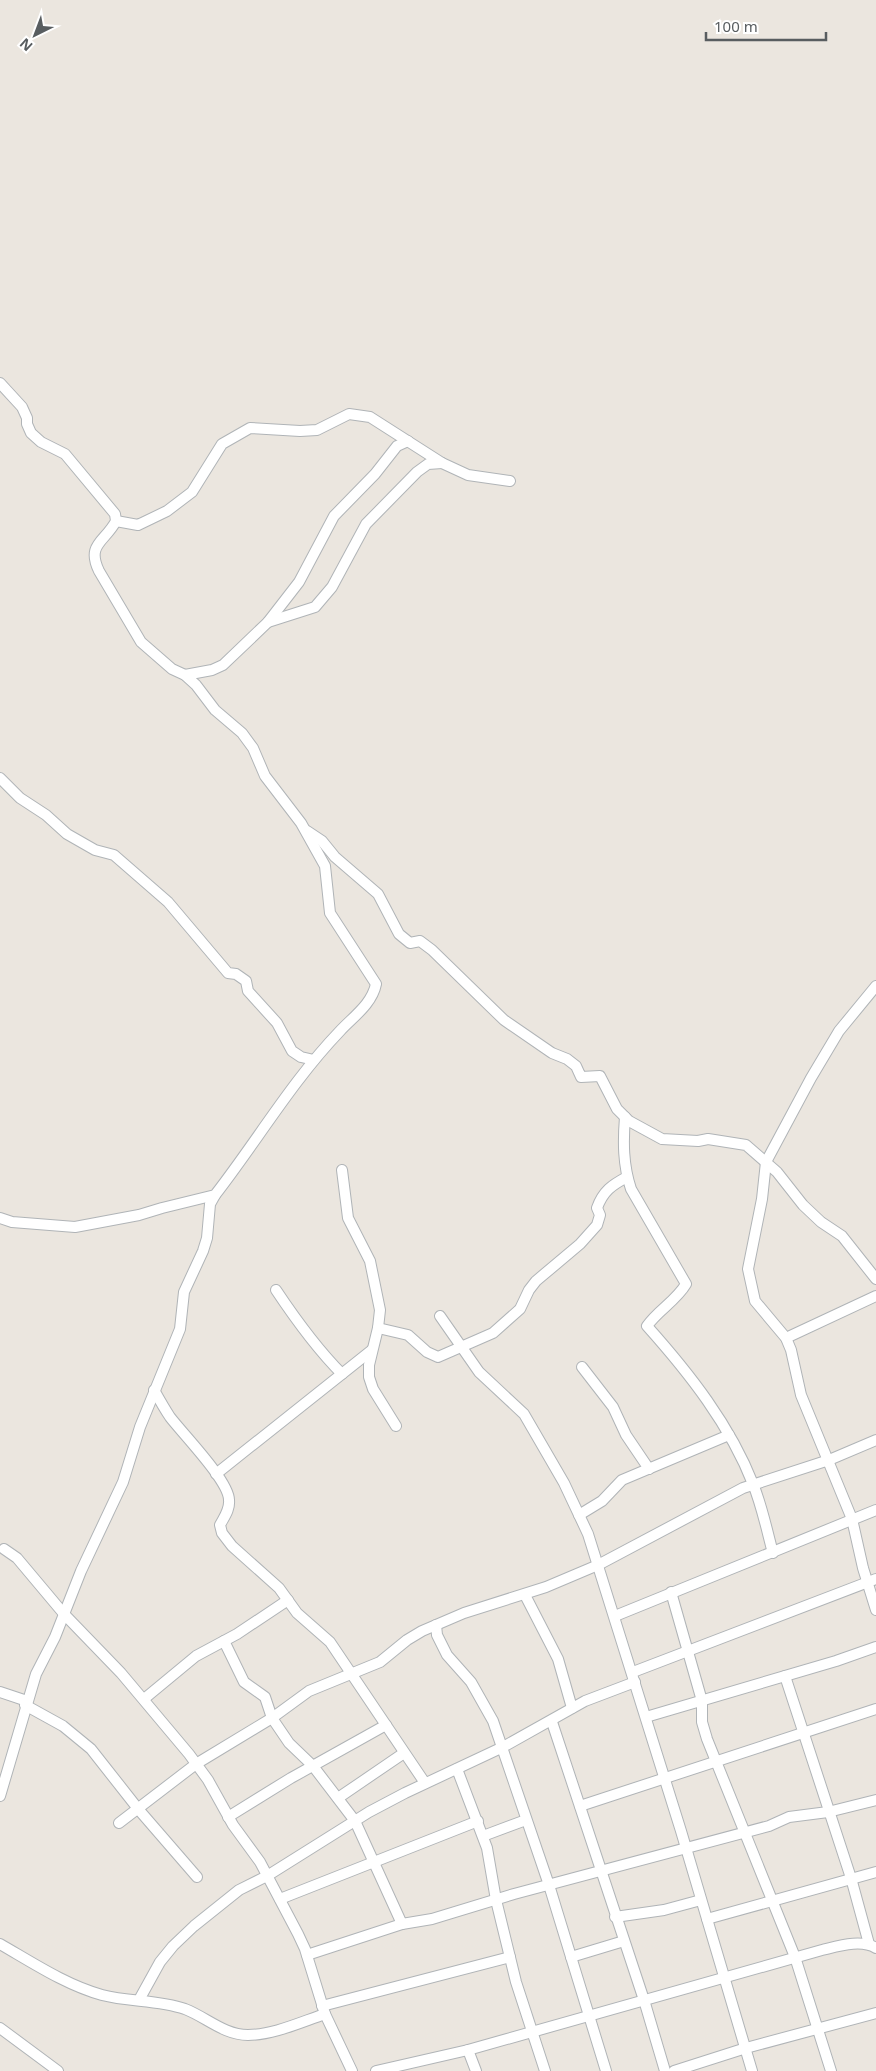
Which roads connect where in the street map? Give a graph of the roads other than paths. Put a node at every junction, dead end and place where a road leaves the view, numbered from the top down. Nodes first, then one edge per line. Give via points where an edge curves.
1 (0, 383) edge
2 (408, 442) junction
3 (442, 463) junction
4 (510, 481) dead end
5 (116, 521) junction
6 (268, 622) junction
7 (184, 675) junction
8 (0, 778) edge
9 (305, 829) junction
10 (876, 986) edge
11 (314, 1060) junction
12 (624, 1117) junction
13 (766, 1162) junction
14 (342, 1170) dead end
15 (627, 1177) junction
16 (215, 1195) junction
17 (0, 1218) edge
18 (876, 1279) edge
19 (276, 1290) dead end
20 (876, 1296) edge
21 (440, 1316) dead end
22 (378, 1328) junction
23 (786, 1338) junction
24 (460, 1346) junction
25 (372, 1350) junction
26 (582, 1367) dead end
27 (342, 1374) junction
28 (154, 1390) junction
29 (396, 1426) dead end
30 (730, 1435) junction
31 (876, 1440) edge
32 (829, 1460) junction
33 (649, 1469) junction
34 (216, 1474) junction
35 (753, 1484) junction
36 (876, 1510) edge
37 (579, 1515) junction
38 (852, 1519) junction
39 (4, 1549) dead end
40 (773, 1554) junction
41 (598, 1565) junction
42 (872, 1581) edge
43 (671, 1592) junction
44 (525, 1595) junction
45 (288, 1600) junction
46 (876, 1610) edge
47 (64, 1614) junction
48 (615, 1616) junction
49 (436, 1625) junction
50 (224, 1641) junction
51 (876, 1646) edge
52 (689, 1651) junction
53 (351, 1674) junction
54 (785, 1676) junction
55 (634, 1677) junction
56 (0, 1692) edge
57 (144, 1699) junction
58 (702, 1701) junction
59 (26, 1703) junction
60 (572, 1708) junction
61 (876, 1709) edge
62 (646, 1717) junction
63 (272, 1718) junction
64 (552, 1722) junction
65 (386, 1725) junction
66 (803, 1734) junction
67 (503, 1747) junction
68 (404, 1753) junction
69 (718, 1761) junction
70 (196, 1764) junction
71 (313, 1766) junction
72 (457, 1769) junction
73 (664, 1778) junction
74 (425, 1784) junction
75 (0, 1796) edge
76 (338, 1798) junction
77 (876, 1800) edge
78 (580, 1806) junction
79 (139, 1810) junction
80 (828, 1812) junction
81 (228, 1818) junction
82 (526, 1820) junction
83 (355, 1821) junction
84 (478, 1821) junction
85 (119, 1823) dead end
86 (745, 1832) junction
87 (483, 1836) junction
88 (686, 1848) junction
89 (374, 1860) junction
90 (599, 1871) junction
91 (876, 1872) edge
92 (267, 1876) junction
93 (197, 1877) dead end
94 (850, 1878) junction
95 (549, 1885) junction
96 (280, 1899) junction
97 (496, 1900) junction
98 (701, 1900) junction
99 (774, 1900) junction
100 (615, 1916) junction
101 (707, 1919) junction
102 (402, 1924) junction
103 (624, 1941) junction
104 (0, 1944) edge
105 (873, 1946) edge
106 (307, 1955) junction
107 (510, 1957) junction
108 (571, 1957) junction
109 (796, 1957) junction
110 (726, 1977) junction
111 (139, 2000) junction
112 (644, 2000) junction
113 (323, 2010) junction
114 (876, 2013) edge
115 (589, 2016) junction
116 (0, 2028) edge
117 (817, 2029) junction
118 (532, 2031) junction
119 (746, 2048) junction
120 (468, 2050) junction
121 (410, 2067) edge
122 (58, 2071) edge
123 (352, 2071) edge
124 (376, 2071) edge
125 (476, 2071) edge
126 (545, 2071) edge
127 (606, 2071) edge
128 (665, 2071) edge
129 (674, 2071) edge
130 (752, 2071) edge
131 (831, 2071) edge

1 - 5 street via 22,407 31,433 65,454 115,514
2 - 3 street
2 - 5 street via 370,417 349,414 318,430 250,428 222,444 192,492 167,511 138,525
2 - 6 street via 397,446 334,516 299,582
3 - 4 street via 468,475
3 - 6 street via 428,464 417,472 366,524 332,587 315,607
5 - 7 street via 96,546 94,560 141,642
6 - 7 street via 223,665
7 - 9 street via 215,710 242,733 253,748 265,776
8 - 11 street via 63,832 95,850 114,855 168,902 228,973 246,981 248,990 277,1023 292,1051 301,1058
9 - 11 street via 325,866 330,913 376,984 367,1005
9 - 12 street via 378,894 399,934 410,943 420,941 432,950 504,1020 552,1053 567,1059 576,1066 579,1074 600,1076 617,1110
10 - 13 street via 839,1031
11 - 16 street
12 - 13 street via 662,1139 708,1139 746,1145
12 - 15 street via 622,1143
13 - 18 street via 803,1205 842,1236
13 - 23 street via 748,1269 755,1300
14 - 22 street via 348,1218 375,1275 380,1310
15 - 24 street via 610,1186 597,1208 600,1215 597,1225 536,1281 520,1309 493,1333
15 - 30 street via 686,1284 647,1326 678,1360
16 - 17 street via 139,1215 75,1227 12,1222
16 - 28 street via 210,1204 203,1251 184,1292 180,1329
19 - 27 street via 308,1336
20 - 23 street
21 - 24 street
22 - 24 street via 408,1335 433,1356
22 - 25 street
23 - 32 street via 801,1395
24 - 37 street via 480,1372 524,1414
25 - 27 street
25 - 29 street via 369,1365 371,1383
26 - 33 street via 613,1407 626,1435
27 - 34 street
28 - 34 street via 168,1415
28 - 47 street via 129,1456 123,1482
30 - 33 street
30 - 35 street
31 - 32 street
32 - 35 street
32 - 38 street
33 - 37 street via 622,1480 602,1501
34 - 45 street via 230,1498 229,1508 220,1525 222,1533
35 - 40 street
35 - 41 street
36 - 38 street
37 - 41 street
38 - 40 street
38 - 42 street
39 - 47 street via 18,1558
40 - 43 street
41 - 44 street
41 - 48 street
42 - 46 street
42 - 52 street
43 - 48 street
43 - 52 street
44 - 49 street
44 - 60 street via 558,1659
45 - 50 street
45 - 53 street via 297,1613 330,1642
47 - 57 street
47 - 59 street
48 - 55 street
49 - 53 street via 407,1640 380,1662
49 - 67 street via 437,1635 447,1655 479,1695
50 - 57 street via 196,1656
50 - 63 street via 244,1682 265,1697
51 - 54 street
52 - 55 street
52 - 58 street
53 - 63 street via 309,1691
53 - 65 street
54 - 58 street
54 - 66 street
55 - 60 street
55 - 62 street
56 - 59 street
57 - 70 street
58 - 62 street
58 - 69 street via 702,1722
59 - 75 street
59 - 79 street via 63,1726 91,1749
60 - 64 street
61 - 66 street
62 - 73 street
63 - 70 street
63 - 71 street via 290,1743
64 - 67 street
64 - 78 street
65 - 68 street
65 - 71 street
66 - 69 street
66 - 80 street
67 - 72 street
67 - 82 street
68 - 74 street
68 - 76 street
69 - 73 street
69 - 86 street
70 - 79 street
70 - 81 street
71 - 76 street
71 - 81 street
72 - 74 street
72 - 84 street
73 - 78 street
73 - 88 street
74 - 83 street
76 - 83 street
77 - 80 street
78 - 90 street
79 - 85 street
79 - 93 street
80 - 86 street via 789,1817
80 - 94 street
81 - 92 street
82 - 87 street
82 - 95 street
83 - 89 street
83 - 92 street
84 - 87 street
84 - 89 street
86 - 88 street
86 - 99 street
87 - 97 street
88 - 90 street
88 - 98 street
89 - 96 street
89 - 102 street
90 - 95 street
90 - 100 street
91 - 94 street
92 - 96 street
92 - 111 street via 220,1904 173,1946
94 - 99 street
94 - 105 street
95 - 97 street
95 - 108 street
96 - 106 street
97 - 102 street via 432,1919
97 - 107 street
98 - 100 street via 664,1910
98 - 101 street
99 - 101 street
99 - 109 street
100 - 103 street
101 - 110 street
102 - 106 street
103 - 108 street
103 - 112 street
104 - 111 street via 80,1987 103,1995
105 - 109 street via 848,1945
106 - 113 street
107 - 113 street
107 - 118 street
108 - 115 street
109 - 110 street
109 - 117 street
110 - 112 street
110 - 119 street
111 - 113 street via 186,2010 234,2034 250,2035 273,2031
112 - 115 street
112 - 128 street
113 - 123 street
114 - 117 street
115 - 118 street
115 - 127 street
116 - 122 street
117 - 119 street
117 - 131 street
118 - 120 street
118 - 126 street
119 - 129 street
119 - 130 street
120 - 121 street
120 - 125 street
121 - 124 street

